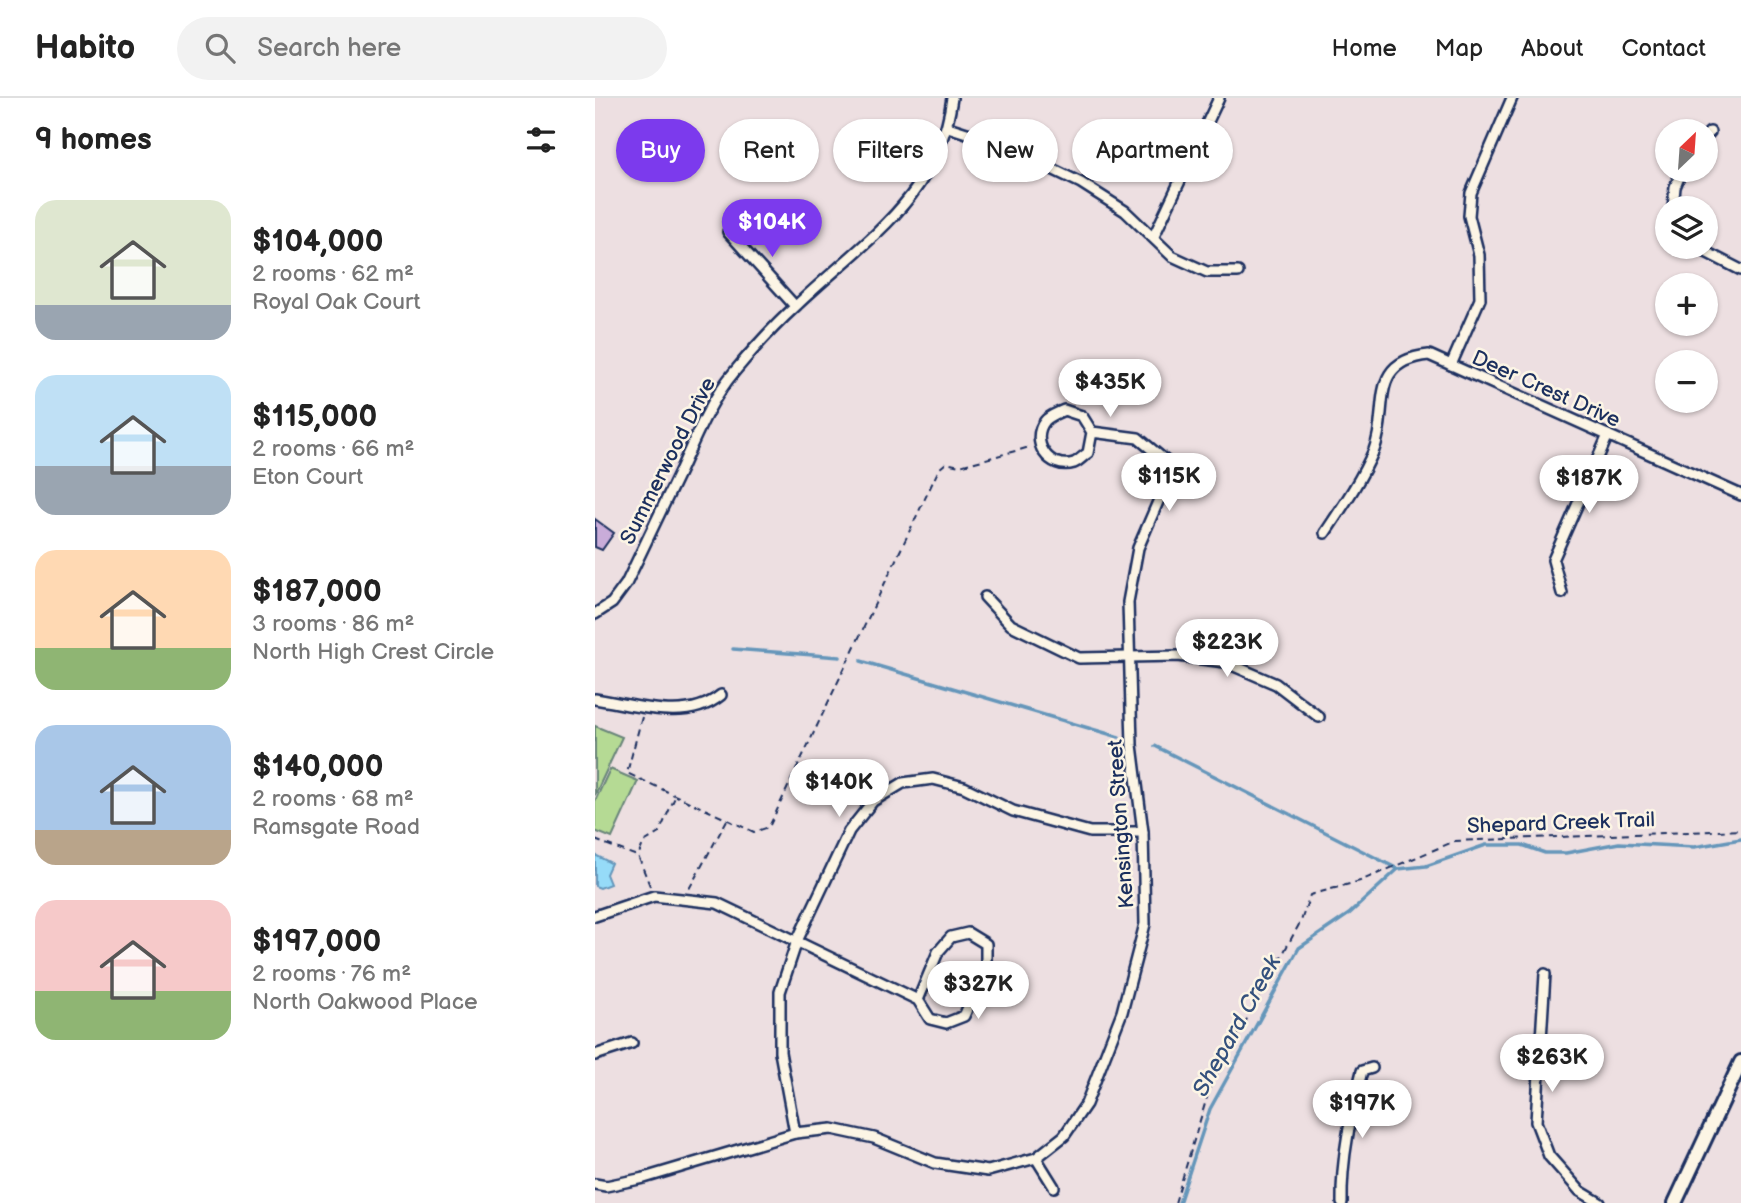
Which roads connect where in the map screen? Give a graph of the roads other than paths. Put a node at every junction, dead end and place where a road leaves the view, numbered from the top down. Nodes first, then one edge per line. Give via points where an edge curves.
1 (952, 98) edge
2 (1219, 98) edge
3 (1512, 98) edge
4 (948, 127) joint
5 (922, 182) edge
6 (727, 232) dead end
7 (1154, 236) junction
8 (1718, 258) edge
9 (1741, 270) edge
10 (1238, 272) dead end
11 (795, 306) junction
12 (1451, 365) junction
13 (1092, 432) junction
14 (1608, 435) junction
15 (1741, 495) edge
16 (1325, 533) dead end
17 (1562, 593) dead end
18 (985, 597) dead end
19 (595, 614) edge
20 (1130, 657) junction
21 (721, 695) dead end
22 (595, 699) edge
23 (1318, 717) dead end
24 (1143, 832) junction
25 (595, 916) edge
26 (797, 941) junction
27 (1545, 974) dead end
28 (918, 1000) junction
29 (632, 1042) dead end
30 (595, 1055) edge
31 (1741, 1062) edge
32 (1372, 1068) dead end
33 (795, 1133) junction
34 (1036, 1158) junction
35 (595, 1184) edge
36 (1054, 1187) dead end
37 (1342, 1203) edge
38 (1600, 1203) edge
39 (1675, 1203) edge

1 - 4 street, Summerwood Drive
2 - 7 street
3 - 12 street via 1471,194 1469,216 1479,255 1480,299
4 - 7 street via 998,143 1081,183
5 - 11 street, Summerwood Drive via 888,224
6 - 11 street
7 - 10 street via 1172,256 1207,272
8 - 9 street
11 - 19 street, Summerwood Drive via 733,373 700,428 626,584 612,603
12 - 14 street, Deer Crest Drive
12 - 16 street, Deer Crest Drive via 1429,355 1410,357 1393,369 1383,387 1375,446 1360,481
13 - 13 street via 1082,416 1064,410 1046,419 1039,444 1057,463 1074,463 1088,453
13 - 20 street, Kensington Street via 1138,438 1173,467 1138,548 1128,602
14 - 15 street, Deer Crest Drive
14 - 17 street via 1553,560
18 - 20 street via 1011,625 1079,658
20 - 23 street via 1178,656 1225,662 1276,684
20 - 24 street, Kensington Street via 1132,745
21 - 22 street via 707,706 684,712
24 - 26 street via 1090,832 1013,811 964,787 933,779 903,783 873,801 849,831
24 - 34 street, Kensington Street via 1145,925 1122,1012 1086,1104 1064,1136
25 - 26 street via 654,896 683,898 717,903
26 - 28 street
26 - 33 street via 780,992 780,1052
27 - 38 street via 1536,1122 1549,1156 1580,1191
28 - 28 street via 930,1019 946,1023 964,1016 986,967 986,944 968,933 951,937 938,953
29 - 30 street
31 - 39 street
32 - 37 street via 1362,1071 1353,1105
33 - 34 street, Kensington Street via 832,1129 873,1138 935,1163 988,1171
33 - 35 street, Kensington Street via 644,1178
34 - 36 street

